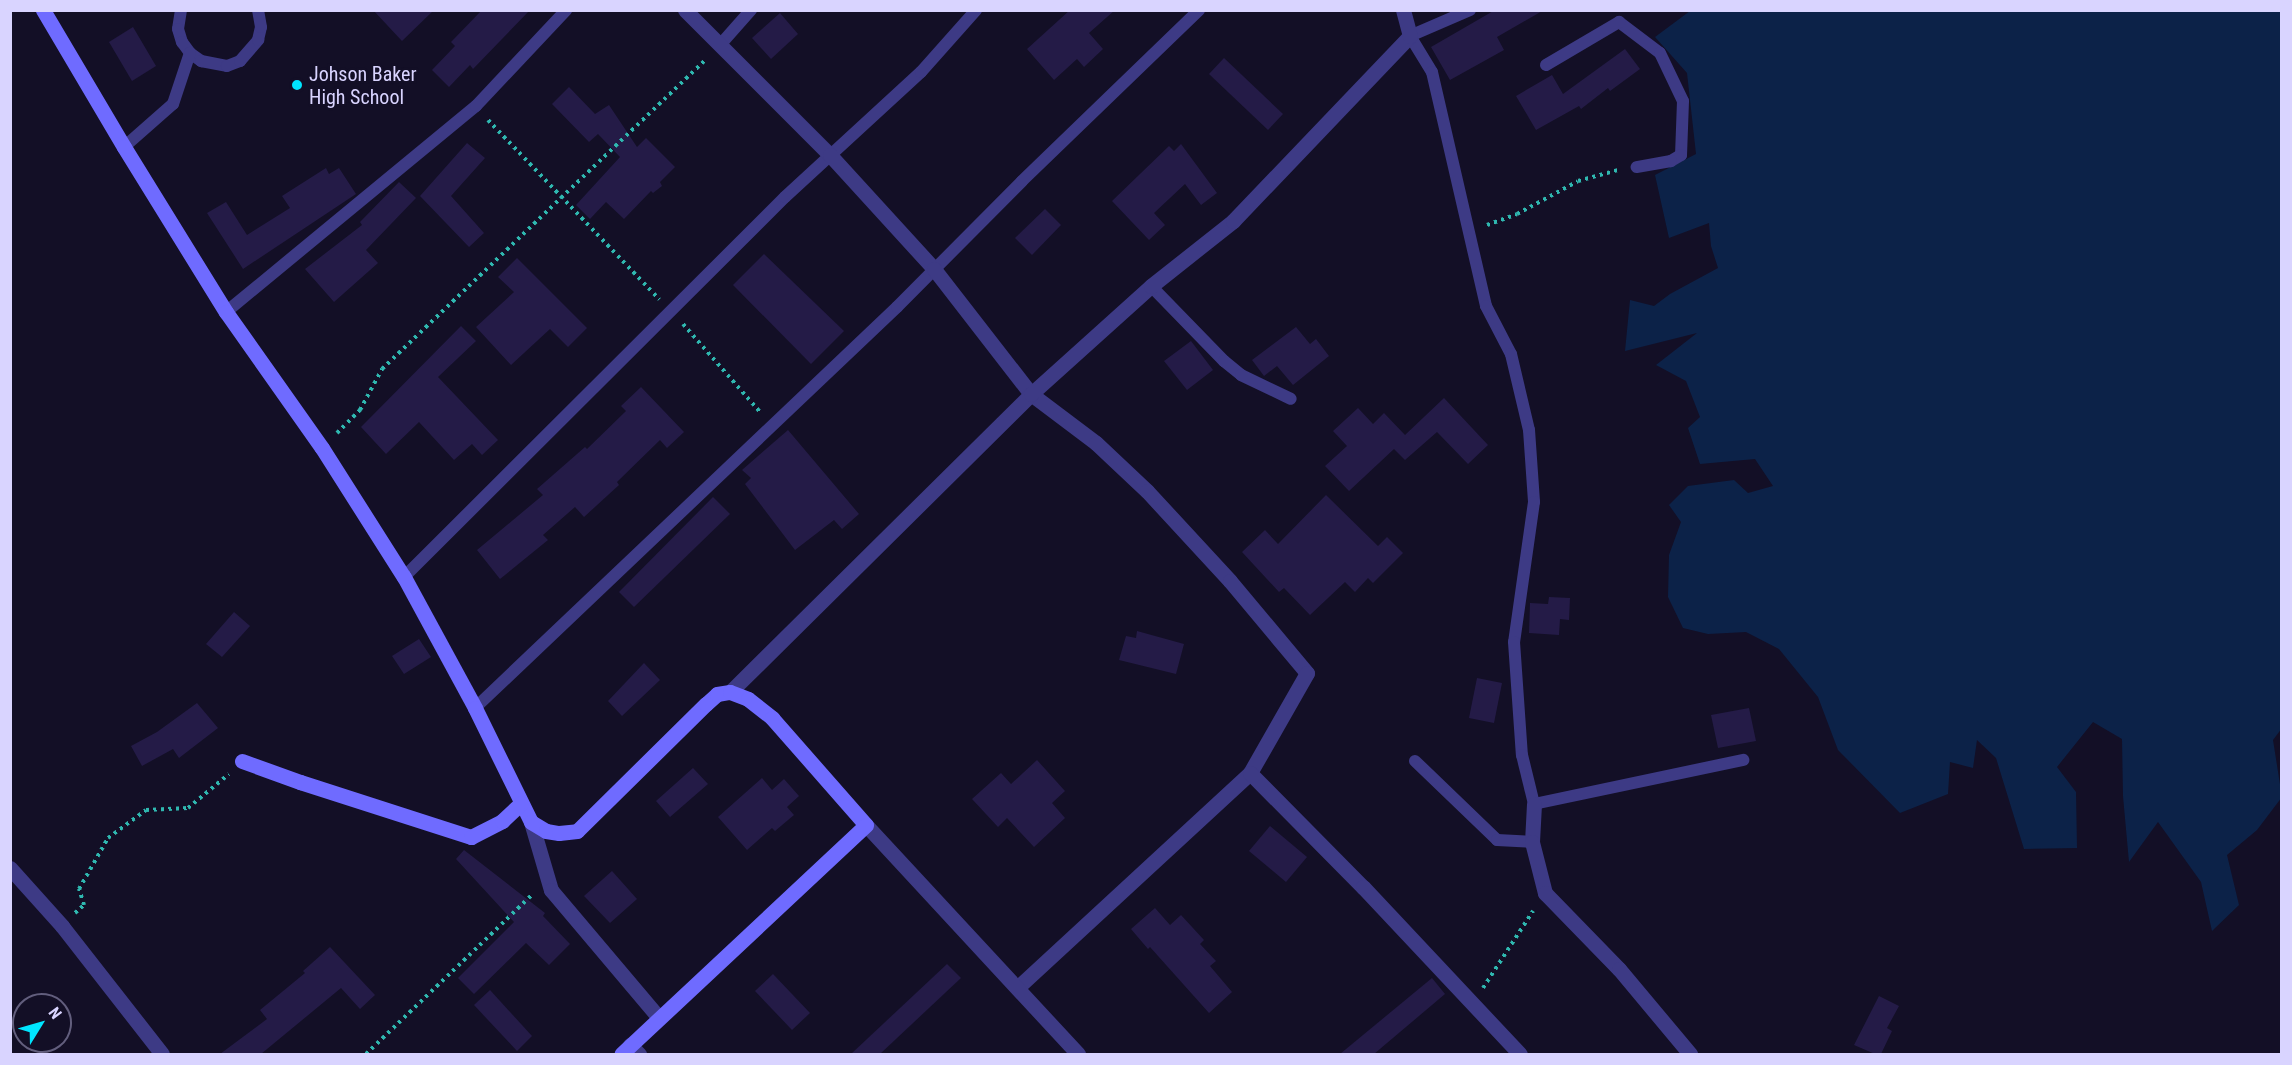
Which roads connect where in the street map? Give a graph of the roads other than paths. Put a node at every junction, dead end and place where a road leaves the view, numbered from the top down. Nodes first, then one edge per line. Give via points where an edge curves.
1 (44, 10) edge
2 (181, 10) edge
3 (258, 10) edge
4 (566, 10) edge
5 (685, 10) edge
6 (751, 10) edge
7 (976, 10) edge
8 (1199, 10) edge
9 (1404, 10) edge
10 (1470, 10) edge
11 (1619, 16) edge
12 (1410, 36) junction
13 (720, 45) junction
14 (190, 53) junction
15 (1546, 65) dead end
16 (124, 147) junction
17 (830, 155) junction
18 (1637, 167) road end
19 (934, 268) junction
20 (1151, 286) junction
21 (226, 312) junction
22 (1031, 394) junction
23 (1291, 399) dead end
24 (404, 577) junction
25 (730, 692) junction
26 (475, 708) junction
27 (1743, 759) dead end
28 (242, 761) road end
29 (1414, 761) dead end
30 (1250, 773) junction
31 (521, 803) junction
32 (1534, 804) junction
33 (531, 822) junction
34 (866, 825) junction
35 (1532, 842) junction
36 (10, 868) edge
37 (1018, 987) junction
38 (658, 1018) junction
39 (630, 1051) edge
40 (162, 1054) edge
41 (1078, 1054) edge
42 (1520, 1054) edge
43 (1690, 1054) edge

1 - 16 street
2 - 14 lane via 178,29
3 - 14 lane via 258,40 240,61 214,66
4 - 21 lane via 476,106
5 - 13 street
6 - 13 lane
7 - 17 lane via 921,72
8 - 19 lane
9 - 12 street
10 - 12 lane
11 - 15 lane
11 - 18 lane via 1660,53 1683,101 1681,155 1671,161
12 - 20 street via 1233,221
12 - 32 lane via 1432,72 1486,306 1511,354 1529,430 1534,502 1514,642 1522,754
13 - 17 street
14 - 16 lane via 173,104
16 - 21 street
17 - 19 street
17 - 24 lane
19 - 22 street
19 - 26 lane via 897,308
20 - 22 street
20 - 23 lane via 1224,361 1242,375
21 - 24 street via 322,448
22 - 25 street
22 - 30 street via 1096,443 1147,491 1306,673
24 - 26 street
25 - 33 street via 717,694 577,831 546,831
25 - 34 street via 748,699 772,718
26 - 31 street
27 - 32 lane
28 - 31 street via 471,837 502,821
29 - 35 lane via 1497,840
30 - 37 street
30 - 42 street
31 - 33 street
32 - 35 street
33 - 38 street via 551,890
34 - 37 street
34 - 38 street
35 - 43 street via 1545,893 1619,969
36 - 40 street via 62,926
37 - 41 street
38 - 39 street

